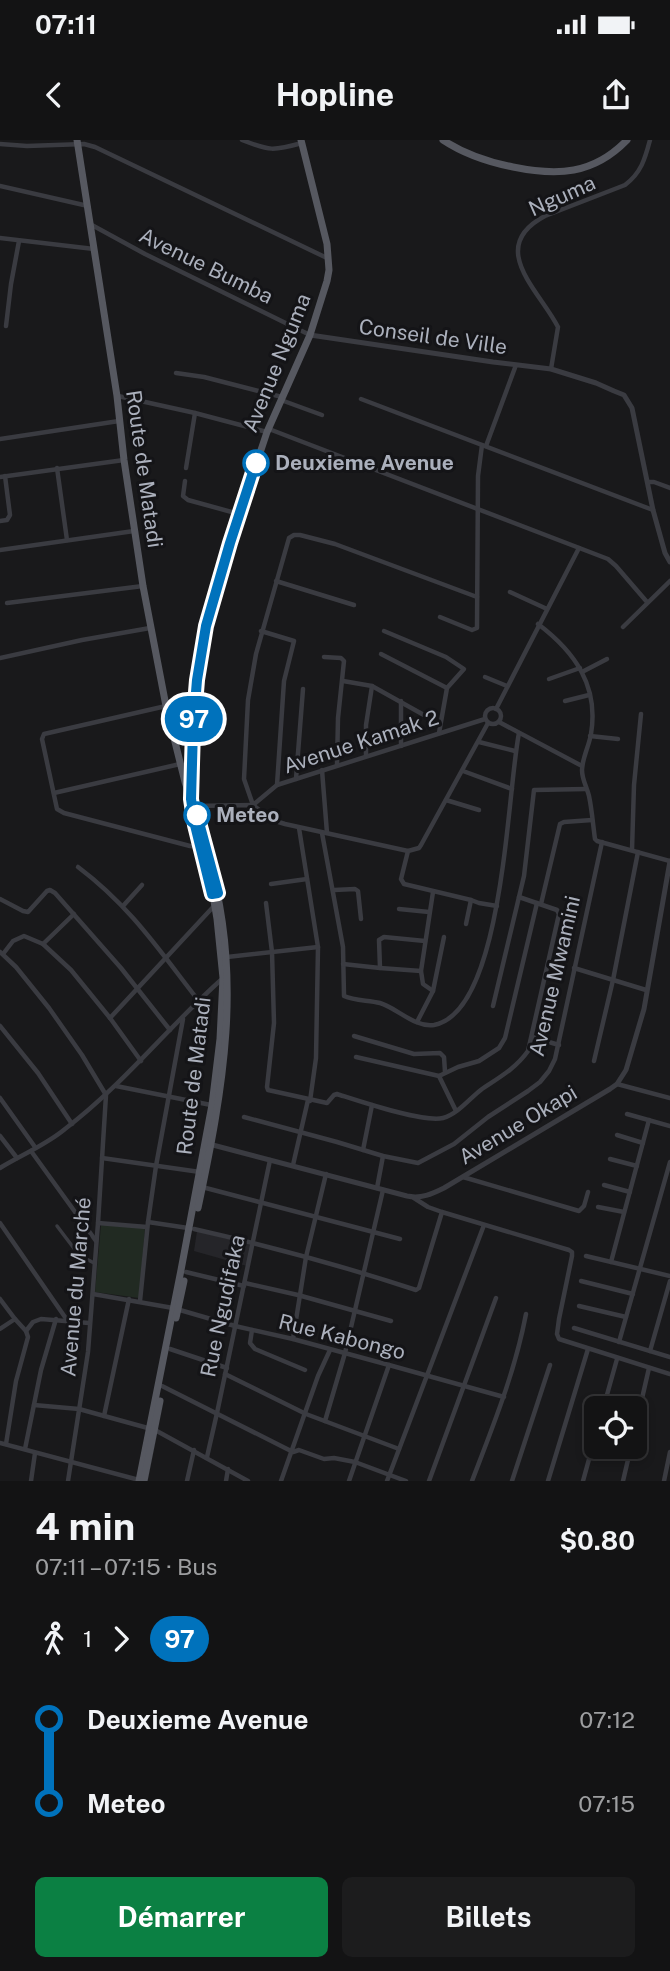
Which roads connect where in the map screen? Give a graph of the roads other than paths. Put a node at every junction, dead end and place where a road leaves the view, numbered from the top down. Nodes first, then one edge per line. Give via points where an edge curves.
1 (242, 140) edge
2 (444, 140) edge
3 (627, 140) edge
4 (650, 140) edge
5 (301, 141) edge
6 (77, 143) edge
7 (0, 144) edge
8 (0, 186) edge
9 (88, 206) junction
10 (90, 224) junction
11 (0, 239) edge
12 (19, 241) junction
13 (94, 248) junction
14 (328, 258) junction
15 (6, 326) dead end
16 (310, 335) junction
17 (516, 365) junction
18 (551, 369) junction
19 (176, 373) dead end
20 (117, 396) junction
21 (281, 398) junction
22 (361, 399) dead end
23 (195, 413) junction
24 (323, 415) dead end
25 (119, 421) junction
26 (267, 430) junction
27 (0, 439) edge
28 (484, 445) junction
29 (124, 460) junction
30 (57, 468) junction
31 (186, 468) dead end
32 (3, 477) edge
33 (185, 481) dead end
34 (648, 482) junction
35 (670, 488) edge
36 (477, 509) junction
37 (653, 510) junction
38 (239, 514) junction
39 (0, 521) edge
40 (134, 531) junction
41 (67, 540) junction
42 (579, 548) junction
43 (0, 550) edge
44 (670, 562) edge
45 (276, 580) junction
46 (670, 581) edge
47 (143, 586) junction
48 (509, 592) dead end
49 (477, 597) junction
50 (647, 602) junction
51 (7, 603) dead end
52 (354, 605) dead end
53 (547, 609) junction
54 (440, 617) dead end
55 (538, 624) junction
56 (622, 627) dead end
57 (150, 628) junction
58 (261, 631) junction
59 (384, 631) dead end
60 (381, 654) dead end
61 (324, 657) dead end
62 (0, 658) edge
63 (607, 659) dead end
64 (581, 670) junction
65 (485, 677) dead end
66 (549, 679) dead end
67 (342, 681) junction
68 (372, 686) junction
69 (507, 686) junction
70 (447, 688) junction
71 (303, 689) dead end
72 (589, 695) junction
73 (401, 701) junction
74 (565, 701) dead end
75 (166, 706) junction
76 (496, 709) junction
77 (640, 714) dead end
78 (487, 721) junction
79 (499, 722) junction
80 (440, 724) junction
81 (439, 733) junction
82 (519, 733) junction
83 (590, 736) junction
84 (618, 739) dead end
85 (478, 741) junction
86 (401, 746) junction
87 (515, 751) junction
88 (178, 755) junction
89 (192, 755) junction
90 (366, 756) junction
91 (180, 764) junction
92 (337, 765) junction
93 (582, 766) junction
94 (322, 770) junction
95 (463, 771) junction
96 (296, 779) junction
97 (277, 785) junction
98 (512, 789) junction
99 (586, 789) junction
100 (54, 793) junction
101 (446, 800) junction
102 (193, 805) junction
103 (254, 805) junction
104 (480, 810) dead end
105 (592, 820) junction
106 (299, 828) junction
107 (325, 833) junction
108 (602, 842) junction
109 (201, 847) junction
110 (408, 851) junction
111 (635, 851) junction
112 (670, 861) edge
113 (78, 867) dead end
114 (307, 879) junction
115 (271, 884) dead end
116 (142, 885) dead end
117 (334, 890) junction
118 (433, 892) junction
119 (215, 894) junction
120 (519, 897) junction
121 (0, 899) edge
122 (471, 900) junction
123 (266, 903) dead end
124 (539, 903) junction
125 (215, 905) junction
126 (124, 906) junction
127 (497, 906) junction
128 (399, 909) dead end
129 (430, 912) junction
130 (74, 914) junction
131 (361, 919) dead end
132 (466, 924) dead end
133 (444, 937) dead end
134 (425, 941) junction
135 (43, 944) junction
136 (318, 947) junction
137 (272, 952) junction
138 (2, 953) edge
139 (227, 957) junction
140 (165, 958) junction
141 (342, 964) junction
142 (380, 968) junction
143 (574, 968) junction
144 (421, 971) junction
145 (225, 977) junction
146 (613, 980) junction
147 (138, 989) junction
148 (646, 990) junction
149 (433, 991) junction
150 (198, 1000) junction
151 (493, 1006) dead end
152 (183, 1017) junction
153 (110, 1018) junction
154 (417, 1022) junction
155 (0, 1027) edge
156 (170, 1030) junction
157 (354, 1036) dead end
158 (531, 1037) junction
159 (559, 1045) junction
160 (222, 1052) junction
161 (356, 1056) dead end
162 (141, 1061) junction
163 (594, 1061) dead end
164 (445, 1072) junction
165 (439, 1076) junction
166 (617, 1084) junction
167 (116, 1086) junction
168 (106, 1095) junction
169 (168, 1097) junction
170 (0, 1098) edge
171 (670, 1098) edge
172 (309, 1100) junction
173 (212, 1105) junction
174 (372, 1105) junction
175 (456, 1111) junction
176 (627, 1114) dead end
177 (244, 1117) dead end
178 (649, 1120) junction
179 (72, 1124) junction
180 (670, 1126) edge
181 (302, 1133) junction
182 (617, 1135) dead end
183 (0, 1136) edge
184 (208, 1143) junction
185 (643, 1143) junction
186 (33, 1149) junction
187 (363, 1150) junction
188 (383, 1156) junction
189 (17, 1158) junction
190 (102, 1158) junction
191 (610, 1159) dead end
192 (270, 1160) junction
193 (670, 1162) edge
194 (293, 1165) junction
195 (156, 1166) junction
196 (637, 1166) junction
197 (0, 1168) edge
198 (200, 1172) junction
199 (326, 1174) junction
200 (462, 1177) junction
201 (604, 1185) dead end
202 (202, 1187) junction
203 (380, 1189) junction
204 (588, 1192) dead end
205 (630, 1192) junction
206 (414, 1197) junction
207 (260, 1203) junction
208 (598, 1207) dead end
209 (442, 1212) junction
210 (624, 1212) junction
211 (314, 1218) junction
212 (0, 1223) edge
213 (98, 1223) junction
214 (148, 1224) junction
215 (484, 1225) junction
216 (57, 1226) dead end
217 (191, 1228) junction
218 (373, 1232) junction
219 (400, 1239) dead end
220 (97, 1242) junction
221 (253, 1242) junction
222 (586, 1256) dead end
223 (306, 1257) junction
224 (186, 1260) junction
225 (611, 1262) junction
226 (95, 1264) junction
227 (640, 1269) junction
228 (186, 1272) junction
229 (363, 1273) junction
230 (670, 1278) edge
231 (582, 1281) dead end
232 (244, 1284) junction
233 (93, 1294) junction
234 (633, 1294) junction
235 (298, 1295) junction
236 (496, 1298) dead end
237 (0, 1299) edge
238 (129, 1299) junction
239 (140, 1301) junction
240 (579, 1306) dead end
241 (175, 1309) junction
242 (356, 1311) junction
243 (526, 1314) dead end
244 (626, 1317) junction
245 (15, 1319) junction
246 (56, 1319) junction
247 (67, 1320) junction
248 (391, 1321) dead end
249 (89, 1323) junction
250 (236, 1326) junction
251 (574, 1328) dead end
252 (0, 1329) edge
253 (252, 1330) junction
254 (26, 1331) junction
255 (293, 1339) junction
256 (619, 1342) junction
257 (670, 1348) edge
258 (170, 1349) junction
259 (588, 1349) junction
260 (330, 1350) junction
261 (650, 1351) junction
262 (345, 1353) junction
263 (669, 1357) edge
264 (617, 1359) junction
265 (389, 1365) junction
266 (550, 1365) dead end
267 (227, 1368) junction
268 (649, 1368) junction
269 (306, 1370) dead end
270 (225, 1374) junction
271 (670, 1374) edge
272 (428, 1376) junction
273 (162, 1386) junction
274 (465, 1387) junction
275 (607, 1396) edge
276 (643, 1396) edge
277 (504, 1397) junction
278 (34, 1405) junction
279 (79, 1409) junction
280 (217, 1413) junction
281 (306, 1414) junction
282 (104, 1416) junction
283 (325, 1421) junction
284 (152, 1429) junction
285 (364, 1434) junction
286 (3, 1444) edge
287 (399, 1449) junction
288 (25, 1450) junction
289 (194, 1450) junction
290 (293, 1452) junction
291 (670, 1452) edge
292 (35, 1453) junction
293 (206, 1457) junction
294 (589, 1459) edge
295 (628, 1459) edge
296 (355, 1462) junction
297 (72, 1463) junction
298 (228, 1469) junction
299 (389, 1474) junction
300 (31, 1481) edge
301 (68, 1481) edge
302 (140, 1481) edge
303 (187, 1481) edge
304 (226, 1481) edge
305 (248, 1481) edge
306 (281, 1481) edge
307 (349, 1481) edge
308 (387, 1481) edge
309 (406, 1481) edge
310 (429, 1481) edge
311 (472, 1481) edge
312 (512, 1481) edge
313 (548, 1481) edge
314 (583, 1481) edge
315 (623, 1481) edge
316 (664, 1481) edge

1 - 5 street, Avenue Nguma via 269,150
2 - 3 main road via 486,161 553,173 594,164
4 - 18 street, Nguma via 641,169 625,186 545,216 524,230 518,242 520,269 558,327
5 - 14 main road, Avenue Nguma
6 - 7 street
6 - 9 main road, Route de Matadi
6 - 14 street via 95,147
8 - 9 street
9 - 10 main road, Route de Matadi
10 - 13 main road, Route de Matadi
10 - 16 street, Avenue Bumba
11 - 12 street
12 - 13 street
12 - 15 street
13 - 20 main road, Route de Matadi
14 - 16 main road, Avenue Nguma via 327,281
16 - 17 street, Conseil de Ville
16 - 21 main road, Avenue Nguma
17 - 18 street, Conseil de Ville
17 - 28 street
18 - 34 street via 624,395 632,408
19 - 21 street
20 - 23 street
20 - 25 main road, Route de Matadi
21 - 24 street
21 - 26 main road, Avenue Nguma
22 - 28 street
23 - 26 street
23 - 31 street
25 - 27 street
25 - 29 main road, Route de Matadi
26 - 36 street
26 - 38 main road, Avenue Nguma
28 - 36 street
28 - 37 street
29 - 30 street
29 - 40 main road, Route de Matadi
30 - 32 street
30 - 41 street
32 - 39 street via 10,514
33 - 38 street via 183,496 188,500
34 - 35 street
34 - 37 street
36 - 42 street
36 - 49 street
37 - 44 street
38 - 89 main road, Avenue Nguma via 206,626
40 - 41 street
40 - 47 main road, Route de Matadi
41 - 43 street
42 - 50 street via 613,562
42 - 53 street
45 - 49 street via 289,538 294,535 335,544
45 - 52 street
45 - 58 street
46 - 50 street
47 - 51 street
47 - 57 main road, Route de Matadi
48 - 53 street
49 - 54 street via 475,629
50 - 56 street
53 - 55 street
55 - 64 street via 555,637
55 - 69 street
57 - 62 street
57 - 75 main road, Route de Matadi
58 - 97 street via 294,641 284,681
58 - 103 street via 248,700 244,761 244,779
59 - 70 street via 464,668
60 - 70 street
61 - 67 street via 343,659
63 - 64 street
64 - 66 street
64 - 72 street
65 - 69 street
67 - 68 street
67 - 92 street
68 - 73 street
68 - 90 street
69 - 76 street
70 - 80 street
71 - 96 street
72 - 74 street
72 - 83 street
73 - 80 street
73 - 86 street
75 - 88 main road, Route de Matadi
75 - 100 street via 44,734 41,739
76 - 78 street via 487,710
76 - 79 street
77 - 111 street
78 - 79 street
78 - 81 street, Avenue Kamak 2
78 - 85 street
79 - 82 street
80 - 81 street
81 - 86 street, Avenue Kamak 2
82 - 87 street
82 - 93 street
83 - 84 street
83 - 93 street
85 - 87 street
85 - 95 street
86 - 90 street, Avenue Kamak 2
87 - 98 street
88 - 89 main road
88 - 91 main road, Route de Matadi
89 - 102 main road, Avenue Nguma
90 - 92 street, Avenue Kamak 2
91 - 100 street
91 - 102 main road, Route de Matadi
92 - 94 street, Avenue Kamak 2
93 - 99 street
94 - 96 street, Avenue Kamak 2
94 - 107 street
95 - 98 street
95 - 101 street
96 - 97 street, Avenue Kamak 2
97 - 103 street, Avenue Kamak 2
98 - 127 street
99 - 105 street
99 - 120 street via 534,790
100 - 109 street via 59,811
101 - 104 street
101 - 110 street via 419,848
102 - 103 street
102 - 109 main road, Route de Matadi
102 - 119 main road, Route de Matadi
103 - 106 street via 272,820
105 - 108 street via 594,839
105 - 124 street via 560,824
106 - 107 street
106 - 114 street
107 - 110 street
107 - 117 street
108 - 111 street
108 - 143 street, Avenue Mwamini
109 - 119 main road, Route de Matadi
110 - 118 street via 401,879 404,884
111 - 112 street
111 - 146 street
112 - 148 street
113 - 126 street
114 - 115 street
114 - 136 street
116 - 126 street
117 - 131 street via 358,891
117 - 141 street
118 - 122 street
118 - 129 street
119 - 125 main road, Route de Matadi
119 - 139 main road, Route de Matadi
120 - 124 street
120 - 151 street
121 - 130 street via 28,912 50,890
122 - 127 street
122 - 132 street
123 - 137 street
124 - 158 street via 559,914
124 - 164 street via 502,1046 479,1061
125 - 140 street
125 - 145 main road, Route de Matadi
126 - 140 street
127 - 154 street via 486,954 463,1004 439,1024
128 - 129 street
129 - 134 street
130 - 135 street
130 - 147 street
133 - 149 street
134 - 142 street via 381,938
134 - 144 street
135 - 138 street via 24,936
135 - 153 street
136 - 137 street
136 - 172 street via 317,1045
137 - 139 street
137 - 172 street via 274,1023 267,1087
138 - 168 street via 49,1008
139 - 145 main road, Route de Matadi
140 - 147 street
140 - 150 street
141 - 142 street
141 - 154 street via 345,997 381,1003
142 - 144 street
143 - 146 street
143 - 159 street, Avenue Mwamini
144 - 149 street via 423,984
145 - 150 street
145 - 160 main road, Route de Matadi
146 - 148 street
146 - 163 street
147 - 153 street
147 - 156 street
148 - 166 street via 628,1065
149 - 154 street
150 - 152 street
152 - 156 street
152 - 169 street
153 - 162 street
155 - 179 street
156 - 162 street
157 - 164 street via 404,1052 440,1053
158 - 159 street
158 - 175 street via 528,1051 513,1069
159 - 188 street, Avenue Mwamini via 540,1082 454,1144 418,1163
160 - 173 main road, Route de Matadi
160 - 184 main road, Route de Matadi
161 - 165 street
162 - 167 street
164 - 165 street
165 - 175 street
166 - 171 street
166 - 200 street, Avenue Okapi
167 - 168 street
167 - 169 street
168 - 179 street
168 - 190 street, Avenue du Marché
169 - 173 street
169 - 195 street
170 - 186 street
172 - 174 street via 328,1103 337,1094
172 - 181 street
173 - 184 main road, Route de Matadi
174 - 175 street via 439,1118
174 - 187 street
176 - 178 street
177 - 181 street, Avenue Mwamini
178 - 180 street
178 - 185 street
179 - 186 street
181 - 187 street, Avenue Mwamini
181 - 194 street
182 - 185 street
183 - 189 street
184 - 192 street
184 - 198 main road, Route de Matadi
184 - 202 main road, Route de Matadi
185 - 196 street
186 - 189 street
186 - 220 street
187 - 188 street, Avenue Mwamini
188 - 203 street
189 - 197 street
190 - 195 street
190 - 213 street, Avenue du Marché
191 - 196 street
192 - 194 street
192 - 207 street, Rue Ngudifaka
193 - 227 street
194 - 199 street
195 - 198 street
195 - 214 street
196 - 205 street
198 - 217 main road, Route de Matadi
199 - 203 street
199 - 211 street
200 - 204 street via 579,1210
200 - 206 street, Avenue Okapi via 430,1195
201 - 205 street
202 - 207 street
202 - 217 main road, Route de Matadi
203 - 206 street
203 - 218 street
205 - 210 street
206 - 209 street
207 - 211 street
207 - 221 street, Rue Ngudifaka
208 - 210 street
209 - 215 street
209 - 229 street via 418,1290
210 - 225 street
211 - 218 street
211 - 223 street
212 - 247 street
213 - 214 street
213 - 220 street, Avenue du Marché
214 - 217 street
214 - 239 street
215 - 259 street via 572,1252 557,1334 559,1339
215 - 272 street
216 - 226 street via 79,1255
217 - 221 street
217 - 224 main road, Route de Matadi
218 - 219 street
218 - 229 street
220 - 226 street, Avenue du Marché
221 - 223 street
221 - 232 street, Rue Ngudifaka
222 - 225 street
223 - 229 street
223 - 235 street
224 - 228 main road, Route de Matadi
224 - 241 main road, Route de Matadi
225 - 227 street
226 - 233 street, Avenue du Marché
227 - 230 street
227 - 234 street
228 - 232 street
228 - 241 main road, Route de Matadi
229 - 242 street
230 - 261 street
231 - 234 street
232 - 235 street
232 - 250 street, Rue Ngudifaka
233 - 238 street, Rue Kabongo
233 - 249 street, Avenue du Marché
234 - 244 street
235 - 242 street
235 - 255 street
236 - 274 street
237 - 245 street
238 - 239 street, Rue Kabongo
238 - 282 street
239 - 241 street, Rue Kabongo
240 - 244 street
241 - 250 street, Rue Kabongo
241 - 258 main road, Route de Matadi
241 - 284 main road, Route de Matadi
242 - 248 street
242 - 262 street
243 - 277 street
244 - 256 street
245 - 252 street
245 - 254 street
246 - 247 street
246 - 254 street via 37,1320
246 - 278 street
247 - 249 street
249 - 279 street, Avenue du Marché
250 - 253 street, Rue Kabongo
250 - 267 street, Rue Ngudifaka
251 - 256 street
253 - 255 street, Rue Kabongo
253 - 269 street via 250,1343 255,1349
254 - 286 street
255 - 260 street, Rue Kabongo
256 - 261 street
257 - 263 street
258 - 267 street
258 - 273 main road, Route de Matadi
259 - 264 street
259 - 313 street
260 - 262 street, Rue Kabongo
260 - 281 street
261 - 263 street
262 - 265 street, Rue Kabongo
262 - 283 street
264 - 268 street
264 - 275 street
265 - 272 street, Rue Kabongo
265 - 285 street
266 - 312 street
267 - 270 street, Rue Ngudifaka
268 - 271 street
268 - 276 street
270 - 280 street, Rue Ngudifaka
270 - 281 street
272 - 274 street, Rue Kabongo
272 - 287 street
273 - 280 street
273 - 284 main road, Route de Matadi
274 - 277 street, Rue Kabongo
274 - 310 street
277 - 311 street
278 - 279 street
278 - 288 street
279 - 282 street
279 - 297 street, Avenue du Marché
280 - 290 street
280 - 293 street, Rue Ngudifaka
281 - 283 street
281 - 290 street
282 - 284 street
283 - 285 street
284 - 289 street
284 - 302 main road, Route de Matadi
285 - 287 street
285 - 296 street
286 - 288 street
287 - 299 street
288 - 292 street
289 - 293 street
289 - 303 street
290 - 296 street
290 - 306 street
291 - 316 street
292 - 297 street
292 - 300 street
293 - 298 street
294 - 314 street
295 - 315 street
296 - 299 street
296 - 307 street
297 - 301 street, Avenue du Marché
297 - 302 street
298 - 304 street
298 - 305 street
299 - 308 street
299 - 309 street

